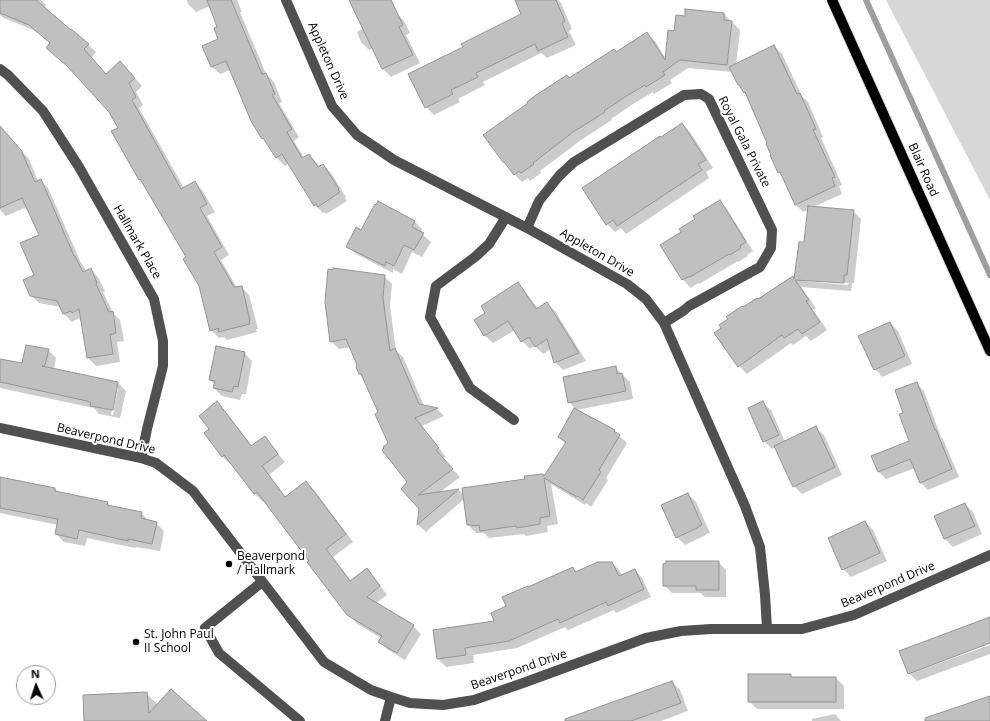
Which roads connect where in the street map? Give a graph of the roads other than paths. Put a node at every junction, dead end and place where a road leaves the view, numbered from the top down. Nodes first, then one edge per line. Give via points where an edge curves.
1 (286, 0) edge
2 (832, 0) edge
3 (0, 69) edge
4 (506, 217) junction
5 (527, 228) junction
6 (664, 323) junction
7 (990, 351) edge
8 (514, 420) dead end
9 (0, 428) edge
10 (141, 458) junction
11 (990, 555) edge
12 (262, 582) junction
13 (767, 628) junction
14 (391, 698) junction
15 (300, 721) edge
16 (385, 721) edge

1 - 4 street, Appleton Drive via 332,106 357,135 394,160
2 - 7 main road, Blair Road
3 - 10 street, Hallmark Place via 43,111 79,166 154,299 164,341 163,366
4 - 5 street, Appleton Drive
4 - 8 street via 489,244 436,286 430,316 470,388
5 - 6 street, Appleton Drive via 627,284 646,299
5 - 6 street, Royal Gala Private via 539,201 574,162 684,95 701,94 709,100 772,230 771,248 760,266
6 - 13 street, Appleton Drive via 745,506 760,547
9 - 10 street, Beaverpond Drive
10 - 12 street, Beaverpond Drive via 156,463 193,491
11 - 13 street, Beaverpond Drive via 854,615 802,628
12 - 14 street, Beaverpond Drive via 324,662 371,690
12 - 15 street via 204,628 219,652
13 - 14 street, Beaverpond Drive via 682,631 646,638 474,700 443,705 410,703
14 - 16 street

